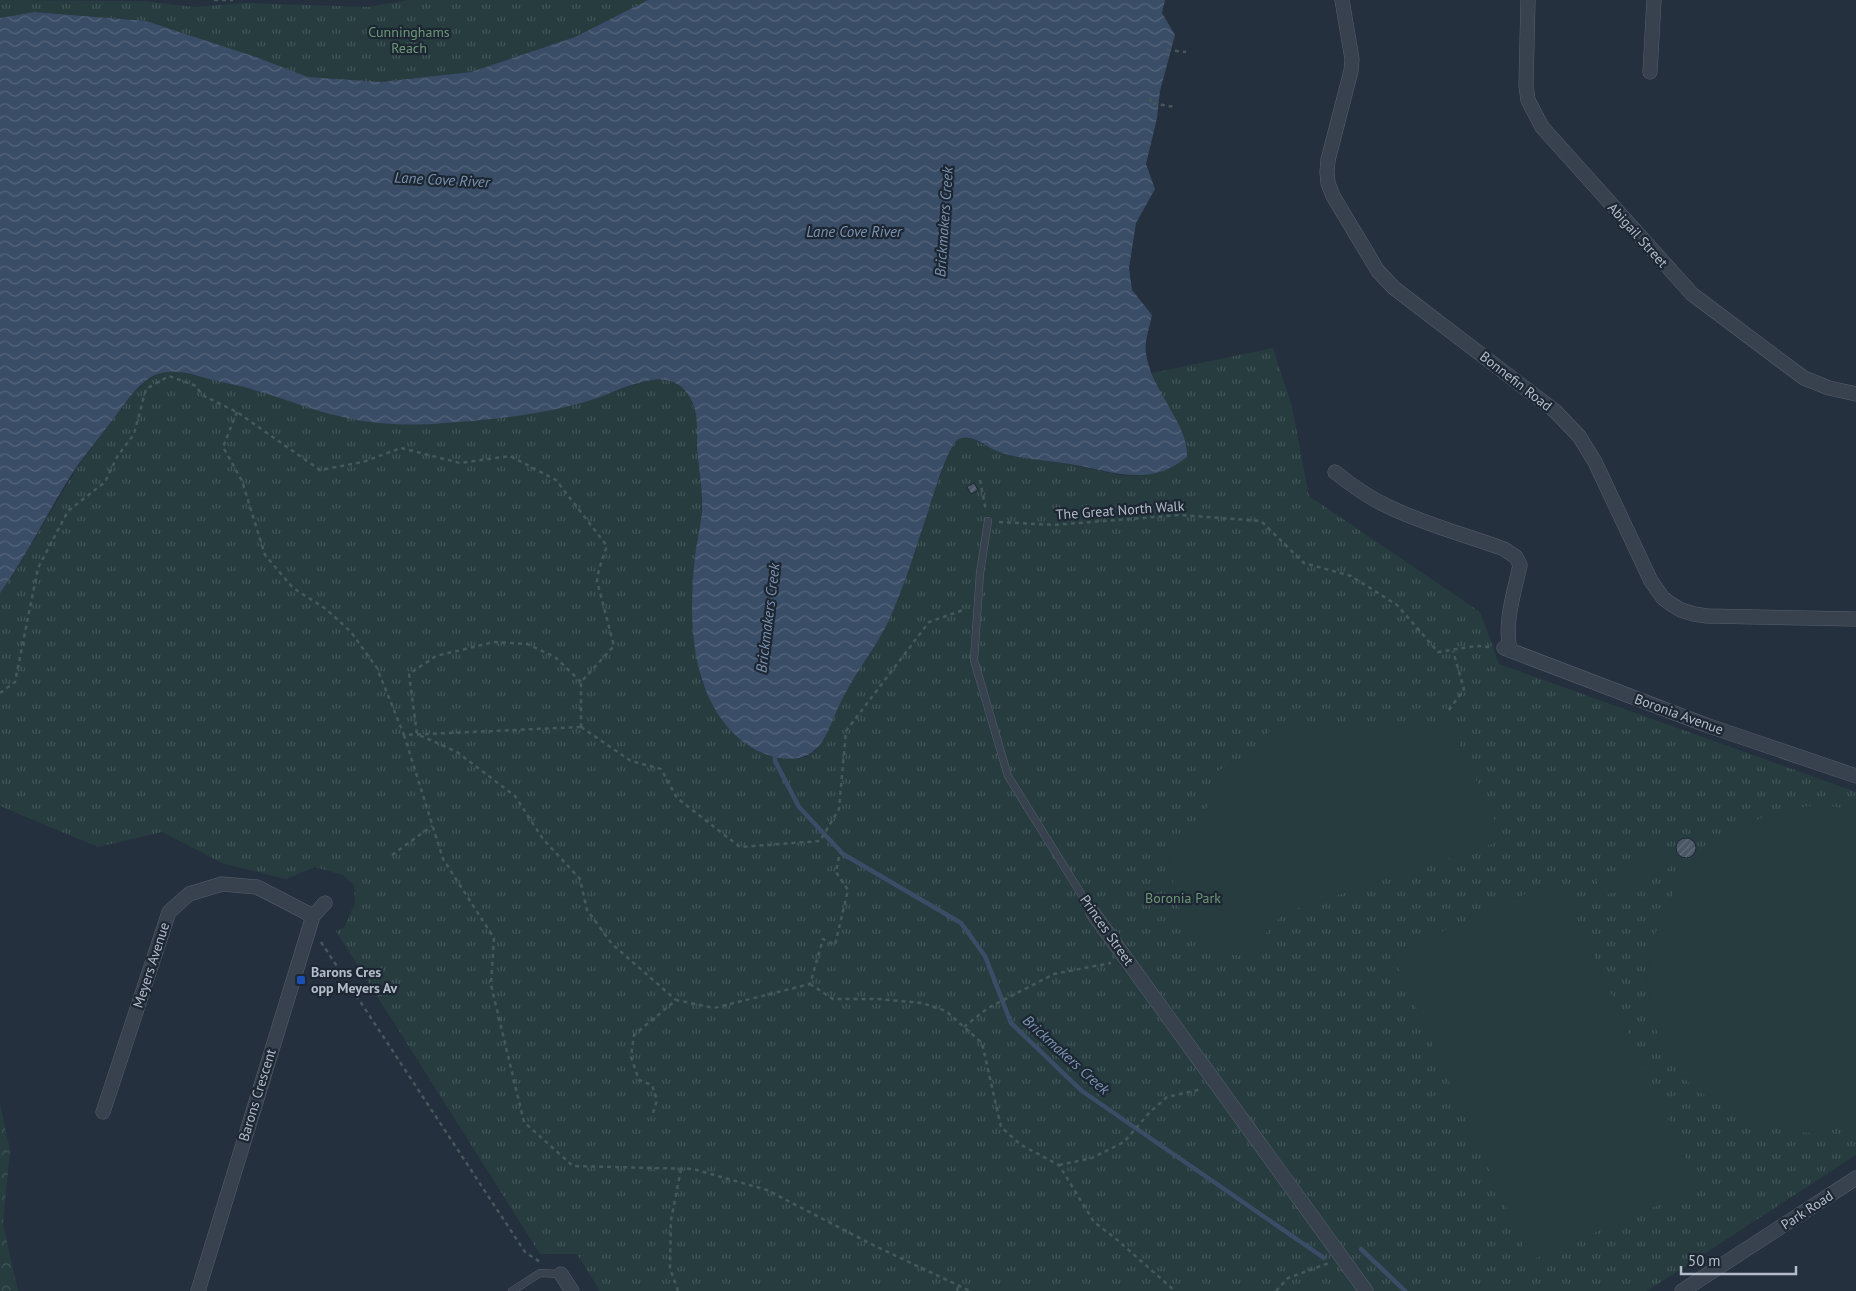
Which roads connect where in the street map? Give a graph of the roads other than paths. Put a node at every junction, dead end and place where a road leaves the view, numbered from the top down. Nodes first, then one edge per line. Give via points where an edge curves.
1 (1342, 0) edge
2 (1528, 0) edge
3 (1654, 0) edge
4 (1650, 72) dead end
5 (1856, 394) edge
6 (1334, 472) dead end
7 (988, 521) road end
8 (1856, 619) edge
9 (1856, 776) edge
10 (325, 903) dead end
11 (1094, 913) joint
12 (313, 916) junction
13 (102, 1112) dead end
14 (1856, 1178) edge
15 (561, 1274) joint
16 (198, 1291) edge
17 (512, 1291) edge
18 (572, 1291) edge
19 (1366, 1291) edge
20 (1682, 1291) edge

1 - 8 street, Bonnefin Road via 1352,59 1351,71 1326,172 1333,196 1382,276 1555,411 1579,436 1595,462 1650,581 1671,604 1681,610 1707,616
2 - 5 street, Abigail Street via 1526,85 1528,100 1542,127 1692,294 1804,378
3 - 4 street
6 - 9 street, Boronia Avenue via 1385,506 1504,549 1516,557 1520,565 1508,624 1507,649 1706,725
7 - 11 lane, Princes Street via 977,605 974,660 1008,776
10 - 12 street, Barons Crescent
11 - 19 street, Princes Street
12 - 13 street, Meyers Avenue via 257,887 222,884 189,894 168,912
12 - 16 street, Barons Crescent
14 - 20 street, Park Road
15 - 17 lane via 540,1273
15 - 18 street

